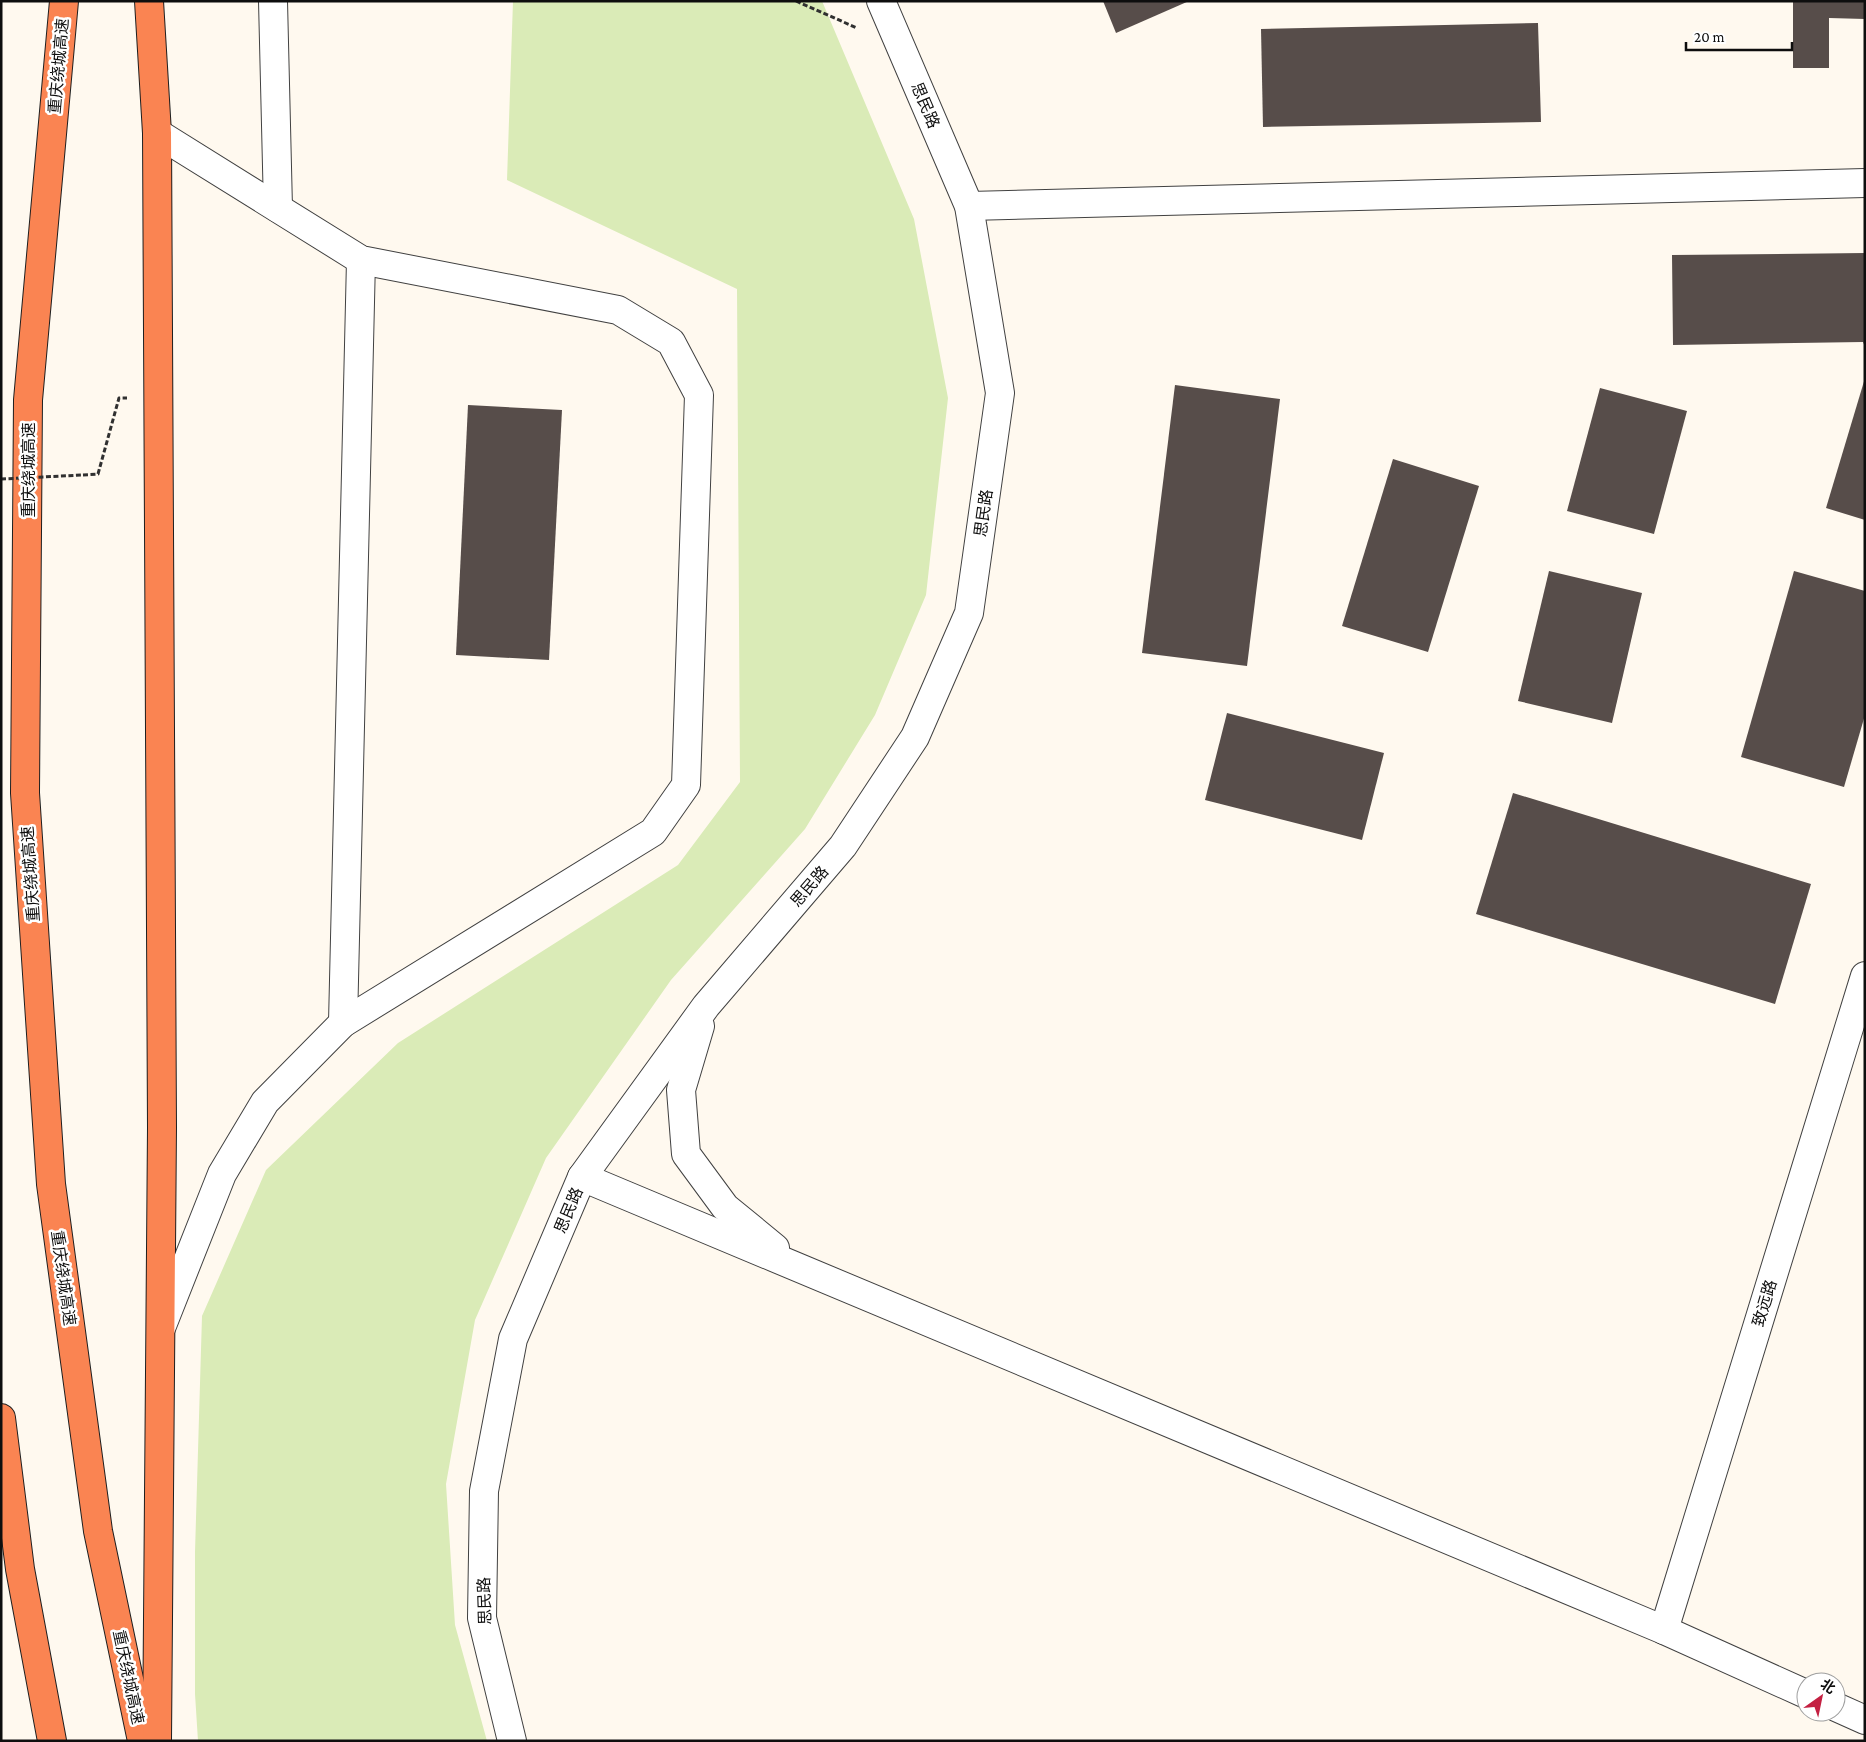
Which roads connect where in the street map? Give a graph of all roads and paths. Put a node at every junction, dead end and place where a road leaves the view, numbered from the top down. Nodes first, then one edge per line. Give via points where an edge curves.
1 (64, 1) edge
2 (149, 1) edge
3 (273, 1) edge
4 (796, 1) edge
5 (882, 1) edge
6 (901, 48) junction
7 (157, 132) junction
8 (1865, 183) edge
9 (968, 206) junction
10 (278, 208) junction
11 (361, 260) junction
12 (119, 398) dead end
13 (1, 479) edge
14 (1865, 976) edge
15 (706, 1006) junction
16 (343, 1023) junction
17 (582, 1176) junction
18 (797, 1266) junction
19 (161, 1328) junction
20 (1, 1418) edge
21 (1, 1531) edge
22 (20, 1569) junction
23 (1664, 1630) junction
24 (1796, 1689) edge
25 (1846, 1711) edge
26 (1865, 1720) edge
27 (52, 1741) edge
28 (142, 1741) edge
29 (157, 1741) edge
30 (512, 1741) edge

1 - 28 highway, 重庆绕城高速 via 28,400 25,793 51,1184 98,1531
2 - 7 highway
3 - 10 street
4 - 6 path
5 - 6 street, 思民路
6 - 9 street, 思民路
7 - 10 street
7 - 19 highway
8 - 9 street
9 - 15 street, 思民路 via 1000,393 969,613 915,737 843,846
10 - 11 street
11 - 16 street
11 - 16 street via 618,310 671,342 699,396 686,785 653,832
12 - 13 path, bridge via 98,474
14 - 23 street, 致远路
15 - 17 street, 思民路
15 - 18 street via 681,1090 686,1154 725,1207
16 - 19 street via 265,1102 222,1174
17 - 18 street
17 - 30 street, 思民路 via 513,1339 484,1491 482,1618
18 - 23 street
19 - 29 highway
20 - 22 highway
21 - 22 highway
22 - 27 highway
23 - 24 street
25 - 26 street

